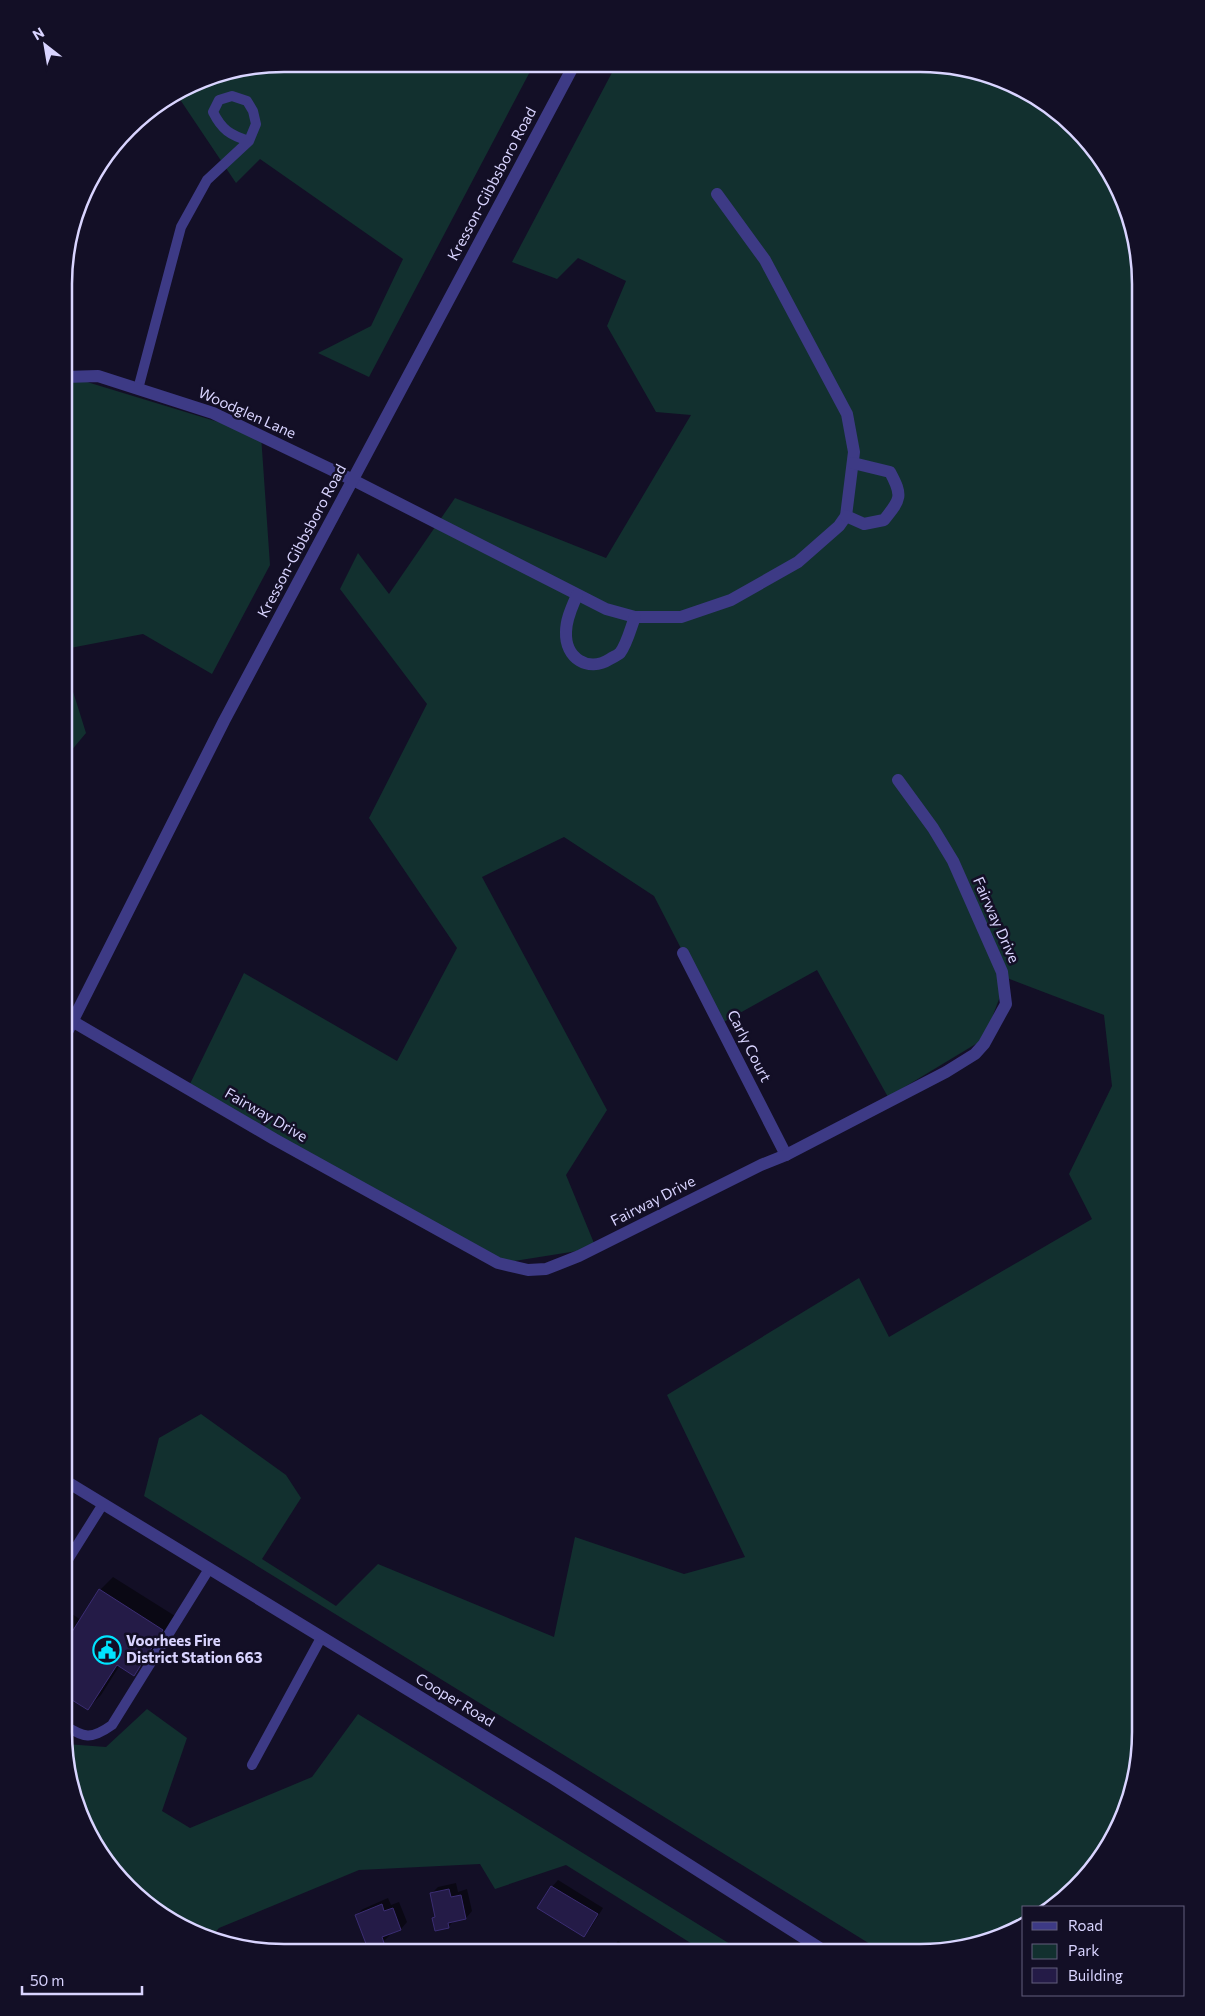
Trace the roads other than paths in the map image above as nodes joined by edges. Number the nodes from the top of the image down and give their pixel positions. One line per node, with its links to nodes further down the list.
1 (570, 72): 7 (street, Kresson-Gibbsboro Road)
2 (250, 141): 2 (lane); 5 (lane)
3 (717, 194): 6 (street)
4 (72, 377): 5 (street, Woodglen Lane)
5 (138, 389): 7 (street, Woodglen Lane)
6 (853, 463): 8 (street); 8 (street)
7 (353, 480): 9 (street, Woodglen Lane); 13 (street, Kresson-Gibbsboro Road)
8 (846, 516): 10 (street, Woodglen Lane)
9 (577, 595): 10 (street, Woodglen Lane); 10 (street)
10 (635, 617)
11 (898, 780): 14 (street, Fairway Drive)
12 (683, 953): 14 (street, Carly Court)
13 (72, 1021): 14 (street, Fairway Drive)
14 (786, 1155)
15 (72, 1485): 16 (street, Cooper Road)
16 (103, 1504): 17 (lane); 18 (street, Cooper Road)
17 (72, 1553)
18 (209, 1569): 19 (street, Cooper Road); 20 (lane)
19 (321, 1638): 21 (lane); 22 (street, Cooper Road)
20 (72, 1730)
21 (252, 1765)
22 (812, 1943)

